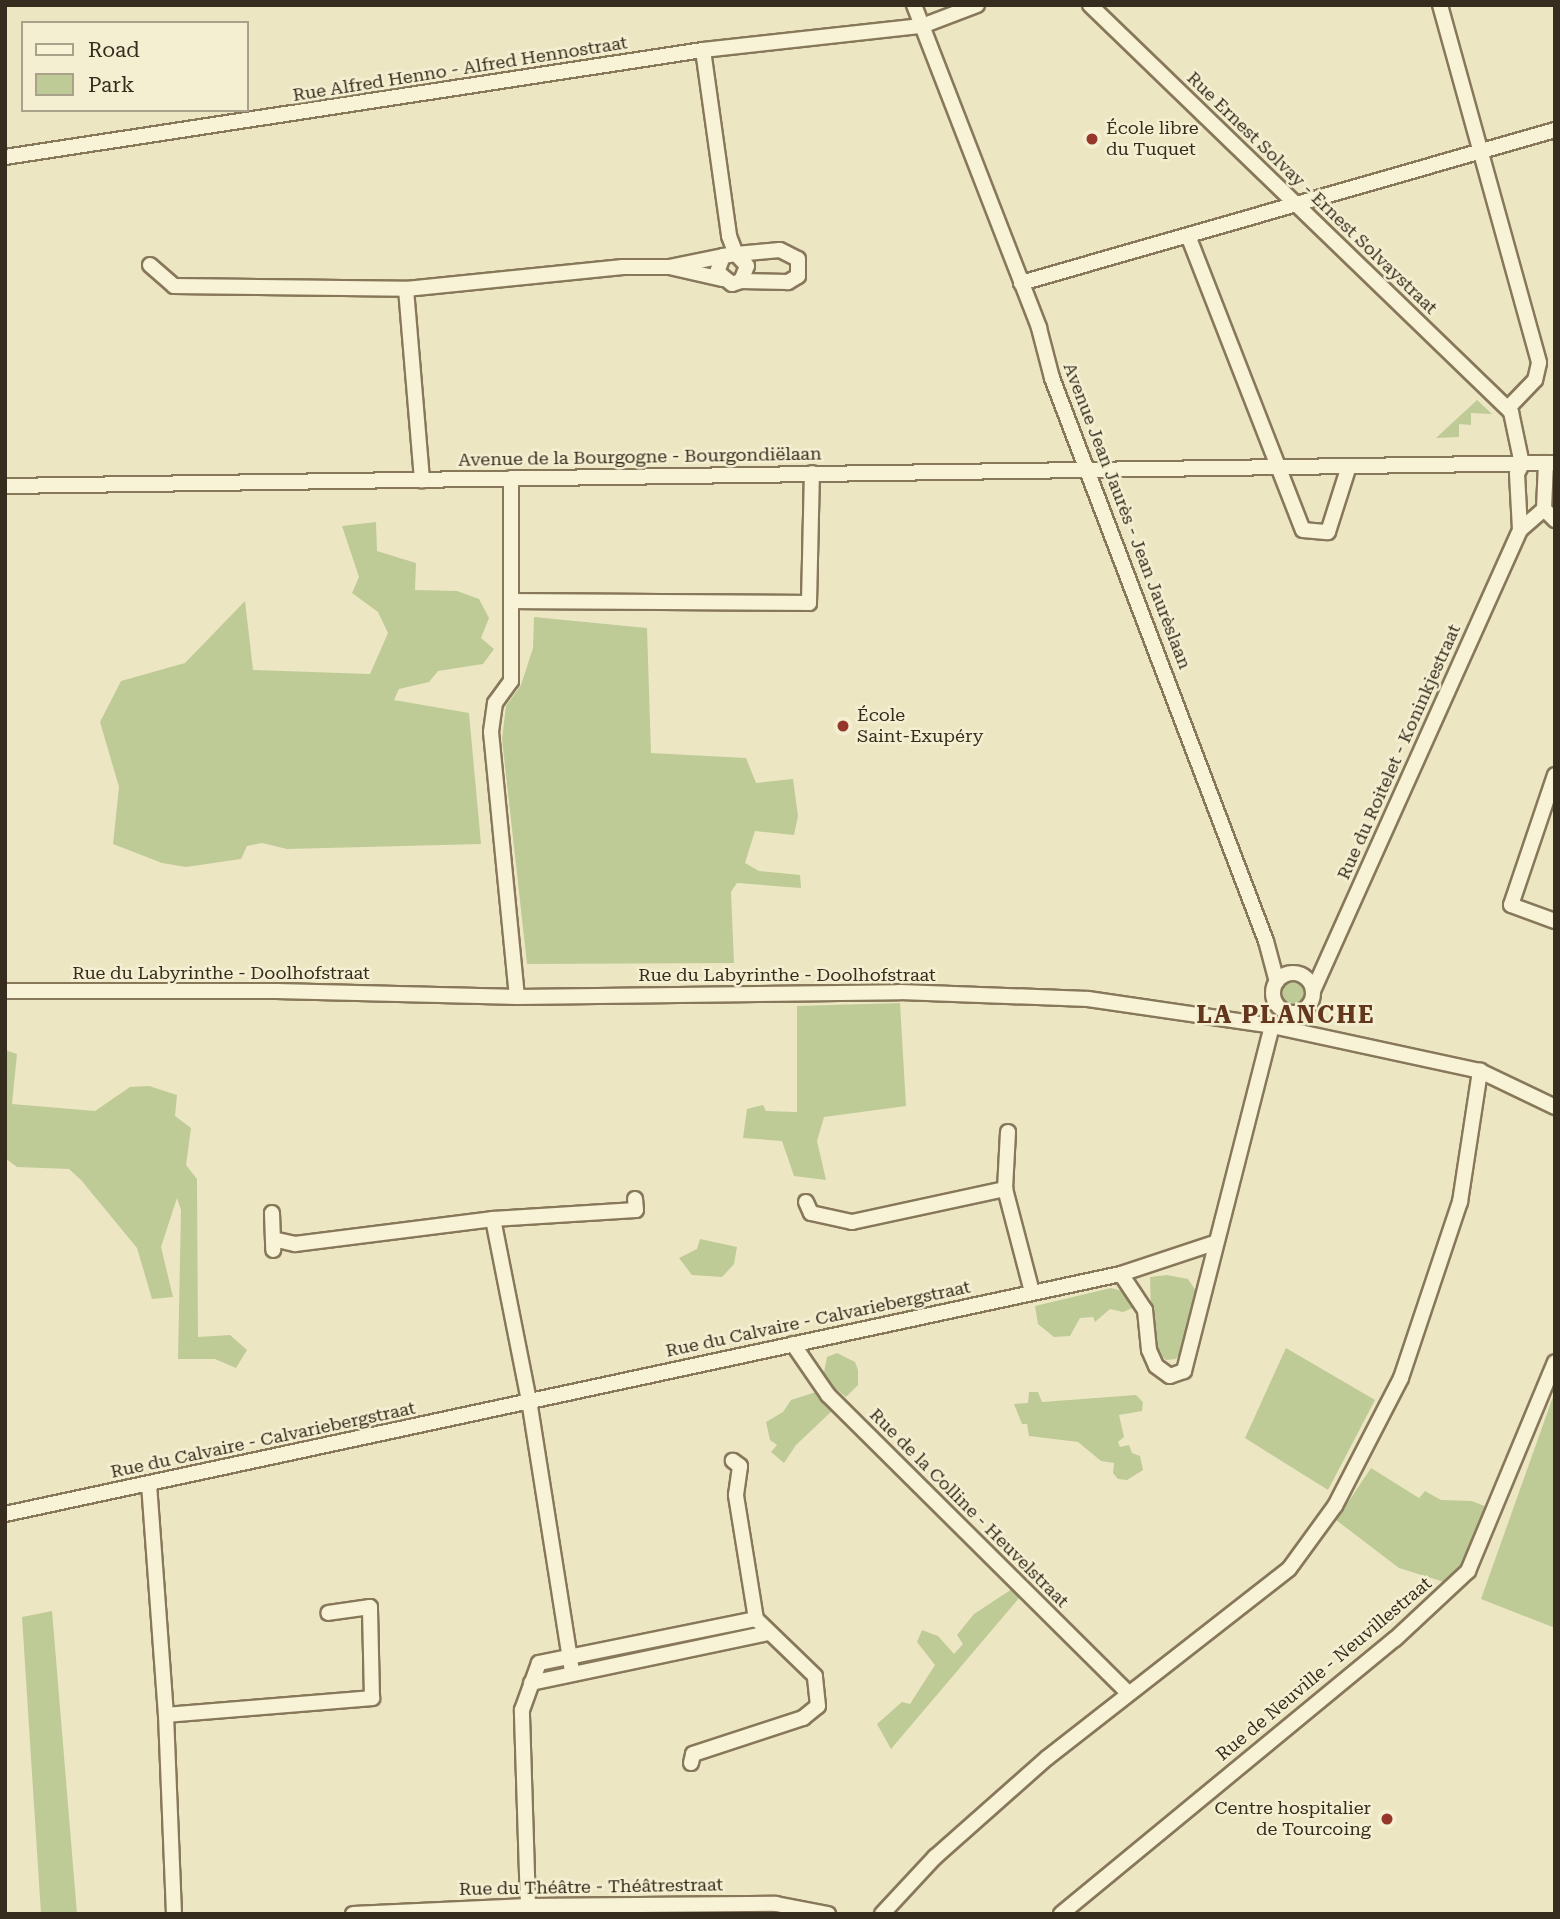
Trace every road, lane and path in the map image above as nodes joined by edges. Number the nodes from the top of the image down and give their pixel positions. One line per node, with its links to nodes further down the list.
1 (914, 5): 5 (street, Avenue Jean Jaurès - Jean Jaurèslaan)
2 (977, 5): 5 (street, Rue Alfred Henno - Alfred Hennostraat)
3 (1090, 5): 10 (street, Rue Ernest Solvay - Ernest Solvaystraat)
4 (1440, 5): 8 (street)
5 (922, 26): 6 (street, Rue Alfred Henno - Alfred Hennostraat); 17 (street, Avenue Jean Jaurès - Jean Jaurèslaan)
6 (703, 50): 9 (street, Rue Alfred Henno - Alfred Hennostraat); 12 (street)
7 (1555, 130): 8 (street)
8 (1479, 151): 10 (street); 19 (street)
9 (5, 157)
10 (1296, 205): 11 (street); 19 (street, Rue Ernest Solvay - Ernest Solvaystraat)
11 (1189, 238): 17 (street); 22 (street)
12 (729, 255): 14 (street); 15 (street); 16 (street); 16 (street)
13 (150, 265): 18 (street)
14 (669, 267): 15 (street); 18 (street)
15 (722, 279): 16 (street)
16 (741, 281)
17 (1021, 283): 24 (street, Avenue Jean Jaurès - Jean Jaurèslaan)
18 (406, 289): 27 (street)
19 (1508, 408): 21 (street, Rue du Roitelet - Koninkjestraat)
20 (1550, 463): 21 (street, Avenue de la Bourgogne - Bourgondiëlaan); 29 (street)
21 (1522, 464): 23 (street, Avenue de la Bourgogne - Bourgondiëlaan); 31 (street, Rue du Roitelet - Koninkjestraat)
22 (1276, 467): 23 (street, Avenue de la Bourgogne - Bourgondiëlaan); 23 (street); 24 (street, Avenue de la Bourgogne - Bourgondiëlaan)
23 (1348, 469)
24 (1090, 470): 25 (street, Avenue de la Bourgogne - Bourgondiëlaan); 35 (street, Avenue Jean Jaurès - Jean Jaurèslaan)
25 (812, 473): 26 (street, Avenue de la Bourgogne - Bourgondiëlaan); 32 (street)
26 (511, 478): 27 (street, Avenue de la Bourgogne - Bourgondiëlaan); 32 (street)
27 (422, 480): 28 (street, Avenue de la Bourgogne - Bourgondiëlaan)
28 (5, 486)
29 (1544, 509): 30 (street); 31 (street, Rue du Roitelet - Koninkjestraat)
30 (1555, 520)
31 (1520, 530): 37 (street, Rue du Roitelet - Koninkjestraat)
32 (512, 601): 38 (street)
33 (1555, 775): 34 (street)
34 (1555, 921)
35 (1277, 982): 37 (street); 39 (street)
36 (5, 991): 38 (street, Rue du Labyrinthe - Doolhofstraat)
37 (1313, 991): 40 (street)
38 (517, 997): 41 (street, Rue du Labyrinthe - Doolhofstraat)
39 (1275, 1002): 40 (street); 41 (street)
40 (1292, 1013): 41 (street)
41 (1273, 1027): 42 (street, Rue du Labyrinthe - Doolhofstraat); 50 (street)
42 (1480, 1071): 43 (street, Rue du Labyrinthe - Doolhofstraat); 65 (street)
43 (1555, 1107)
44 (1008, 1132): 45 (street)
45 (1005, 1189): 47 (street); 52 (street)
46 (635, 1199): 49 (street)
47 (806, 1202)
48 (272, 1213): 49 (street)
49 (493, 1219): 55 (street)
50 (1213, 1243): 51 (street, Rue du Calvaire - Calvariebergstraat); 51 (street)
51 (1121, 1274): 52 (street, Rue du Calvaire - Calvariebergstraat)
52 (1032, 1292): 53 (street, Rue du Calvaire - Calvariebergstraat)
53 (793, 1344): 55 (street, Rue du Calvaire - Calvariebergstraat); 65 (street, Rue de la Colline - Heuvelstraat)
54 (1555, 1362): 73 (street, Rue de Neuville - Neuvillestraat)
55 (529, 1400): 57 (street, Rue du Calvaire - Calvariebergstraat); 62 (street)
56 (733, 1461): 60 (street)
57 (149, 1484): 58 (street, Rue du Calvaire - Calvariebergstraat); 66 (street)
58 (5, 1514)
59 (328, 1614): 66 (street)
60 (756, 1619): 61 (street); 62 (street)
61 (768, 1633): 63 (street); 67 (street)
62 (572, 1654): 63 (street); 64 (street)
63 (572, 1671): 64 (street)
64 (531, 1683): 68 (street)
65 (1127, 1692): 72 (street)
66 (166, 1715): 69 (street)
67 (691, 1763)
68 (528, 1906): 70 (street, Rue du Théâtre - Théâtrestraat); 71 (street, Rue du Théâtre - Théâtrestraat)
69 (174, 1914)
70 (353, 1914)
71 (828, 1914)
72 (882, 1914)
73 (1061, 1914)

